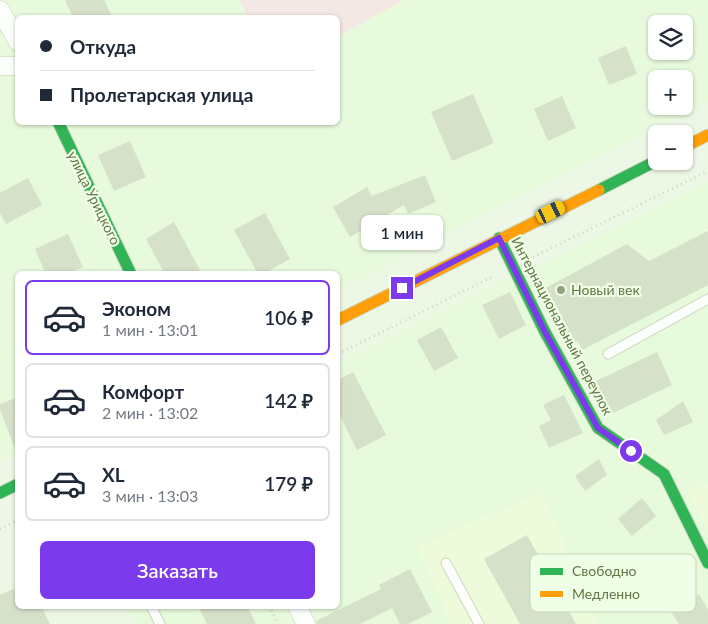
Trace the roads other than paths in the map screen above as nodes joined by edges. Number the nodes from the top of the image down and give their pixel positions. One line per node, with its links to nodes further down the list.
1 (0, 10): 2 (street)
2 (15, 37)
3 (0, 66): 4 (street)
4 (15, 66)
5 (59, 125): 10 (street, улица Урицкого)
6 (708, 135): 7 (street)
7 (693, 142)
8 (648, 165): 9 (street)
9 (499, 238): 12 (street); 17 (street, Интернациональный переулок)
10 (130, 271)
11 (708, 298): 13 (lane)
12 (340, 319)
13 (608, 354)
14 (15, 486): 15 (street)
15 (0, 493)
16 (446, 562): 22 (lane)
17 (708, 563)
18 (152, 609): 20 (lane)
19 (298, 609): 21 (street)
20 (160, 624)
21 (306, 624)
22 (478, 624)

